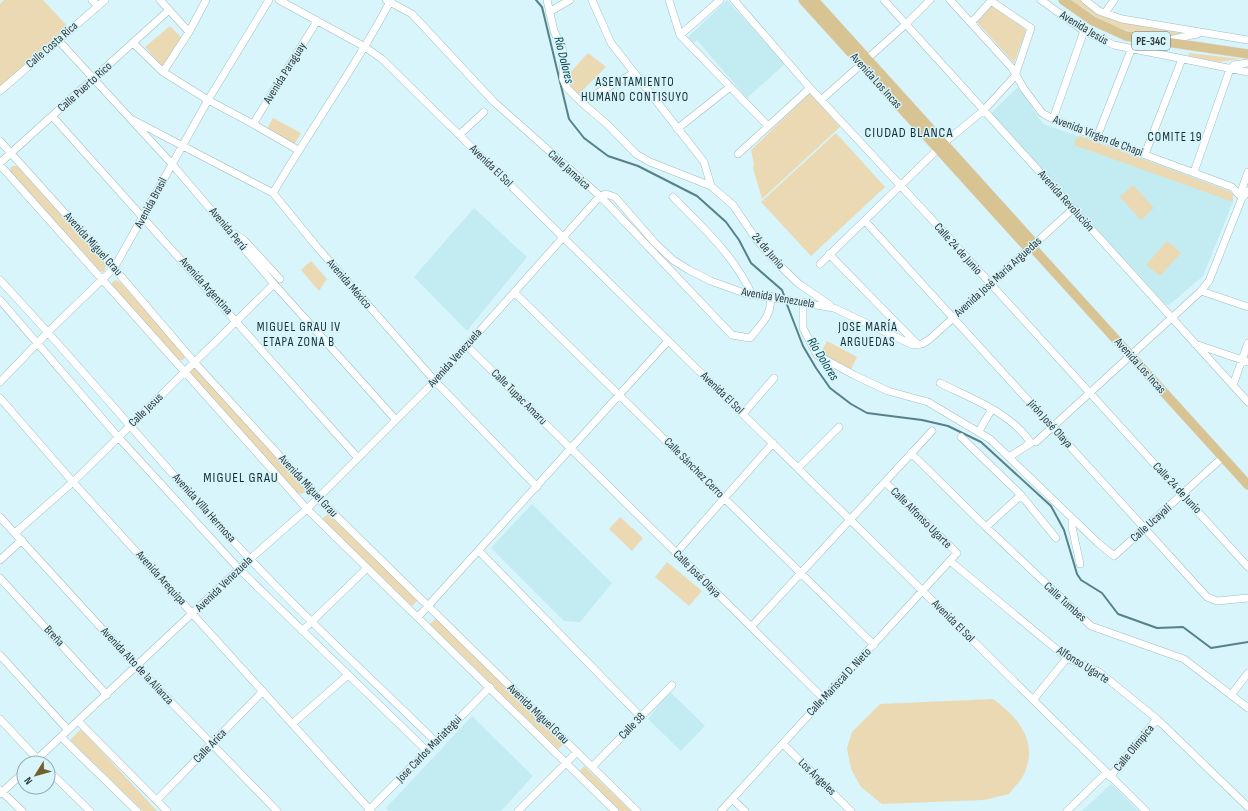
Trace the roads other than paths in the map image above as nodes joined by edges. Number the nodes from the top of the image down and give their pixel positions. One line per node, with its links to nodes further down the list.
1 (92, 0): 23 (street)
2 (105, 0): 23 (street, Calle Costa Rica)
3 (160, 0): 24 (street)
4 (206, 0): 31 (street)
5 (269, 0): 54 (street, Avenida Brasil)
6 (279, 0): 27 (street, Avenida El Sol)
7 (547, 0): 25 (street)
8 (570, 0): 25 (street)
9 (592, 0): 47 (street)
10 (669, 0): 33 (street)
11 (720, 0): 33 (street)
12 (734, 0): 52 (street, Calle 24 de Junio)
13 (803, 0): 69 (main road, Avenida Los Incas)
14 (814, 0): 41 (main road, Avenida Los Incas)
15 (884, 0): 29 (street, Avenida Revolución)
16 (930, 0): 29 (street)
17 (950, 0): 28 (street, Avenida Virgen de Chapi)
18 (1041, 0): 30 (street, Avenida Jesús)
19 (1063, 0): 36 (main road, PE-34C)
20 (1085, 0): 26 (street)
21 (1114, 0): 26 (street)
22 (389, 1): 38 (street); 82 (street, Calle Jamaica)
23 (98, 6): 34 (street, Calle Costa Rica)
24 (169, 10): 31 (street); 37 (street, Calle Puerto Rico)
25 (549, 12): 56 (street)
26 (1105, 13): 32 (street)
27 (317, 21): 38 (street, Avenida El Sol); 62 (street, Avenida Paraguay)
28 (971, 23): 49 (street, Avenida Virgen de Chapi); 49 (street)
29 (906, 24): 41 (street); 57 (street, Avenida Revolución)
30 (1084, 31): 39 (street, Avenida Jesús); 60 (street)
31 (189, 32): 46 (street)
32 (1202, 34): 35 (street); 36 (street)
33 (680, 35): 51 (street)
34 (58, 40): 50 (street, Avenida Perú); 53 (street, Calle Costa Rica)
35 (1248, 40)
36 (1160, 42): 40 (main road, PE-34C)
37 (133, 43): 46 (street); 50 (street, Calle Puerto Rico)
38 (365, 47): 65 (street, Avenida El Sol); 70 (street)
39 (1131, 50): 42 (street, Avenida Jesús); 66 (street)
40 (1248, 54)
41 (867, 58): 69 (main road, Avenida Los Incas)
42 (1182, 59): 45 (street, Avenida Jesús); 73 (street)
43 (1248, 63): 45 (street)
44 (856, 69): 55 (street)
45 (1230, 69): 48 (street, Avenida Jesús); 76 (street)
46 (162, 72): 54 (street)
47 (634, 72): 56 (street); 64 (street)
48 (1248, 72)
49 (1015, 76): 57 (street); 60 (street, Avenida Virgen de Chapi)
50 (94, 79): 59 (street, Calle Puerto Rico); 61 (street, Avenida Perú)
51 (730, 87): 63 (street); 64 (street)
52 (810, 88): 55 (street, Calle 24 de Junio); 63 (street)
53 (0, 91)
54 (208, 100): 62 (street); 68 (street, Avenida Brasil)
55 (821, 100): 78 (street, Calle 24 de Junio)
56 (580, 102): 79 (street)
57 (984, 110): 69 (street); 85 (street, Avenida Revolución)
58 (484, 112): 65 (street)
59 (52, 116): 71 (street, Calle Puerto Rico); 86 (street, Avenida Argentina)
60 (1053, 119): 66 (street, Avenida Virgen de Chapi)
61 (133, 120): 68 (street, Avenida México); 75 (street, Avenida Perú)
62 (253, 124): 70 (street)
63 (768, 126): 72 (street)
64 (677, 128): 79 (street)
65 (459, 135): 88 (street, Avenida El Sol)
66 (1097, 137): 73 (street, Avenida Virgen de Chapi)
67 (0, 141): 71 (street, Avenida Miguel Grau)
68 (183, 145): 75 (street, Avenida Brasil); 81 (street, Avenida México)
69 (941, 146): 78 (street); 89 (main road, Avenida Los Incas)
70 (298, 150): 81 (street)
71 (11, 153): 74 (street, Calle Puerto Rico); 92 (street, Avenida Miguel Grau)
72 (738, 154)
73 (1145, 154): 76 (street, Avenida Virgen de Chapi)
74 (0, 164): 93 (street, Avenida Miguel Grau)
75 (172, 164): 86 (street, Avenida Brasil); 95 (street, Avenida Perú)
76 (1194, 172): 84 (street, Avenida Virgen de Chapi)
77 (1248, 172): 84 (street)
78 (900, 185): 87 (street); 96 (street, Calle 24 de Junio)
79 (711, 186): 103 (street, 24 de Junio)
80 (1248, 191): 84 (street)
81 (273, 193): 120 (street, Avenida México)
82 (600, 196): 88 (street, Avenida Venezuela); 99 (street, Avenida Venezuela); 100 (street, Calle Jamaica)
83 (673, 197): 99 (street)
84 (1245, 199): 97 (street)
85 (1073, 209): 89 (street, Avenida José María Arguedas); 106 (street, Avenida Revolución)
86 (144, 217): 92 (street, Avenida Brasil); 107 (street, Avenida Argentina)
87 (864, 221): 90 (street); 105 (street, Jirón José Olaya)
88 (563, 237): 98 (street, Avenida Venezuela); 109 (street, Avenida El Sol)
89 (1032, 247): 96 (street, Avenida José María Arguedas); 115 (main road, Avenida Los Incas)
90 (829, 254): 91 (street); 113 (street)
91 (820, 264)
92 (114, 268): 93 (street, Avenida Brasil); 117 (street, Avenida Miguel Grau)
93 (104, 279): 108 (street, Avenida Brasil); 118 (street, Avenida Miguel Grau)
94 (0, 280): 108 (street, Avenida Villa Hermosa)
95 (277, 281): 107 (street, Calle Jesus); 130 (street)
96 (991, 285): 105 (street, Avenida José María Arguedas); 124 (street, Calle 24 de Junio)
97 (1201, 291): 104 (street); 106 (street)
98 (514, 292): 114 (street, Avenida Venezuela); 125 (street, Calle Sánchez Cerro)
99 (752, 294): 100 (street, Avenida Venezuela)
100 (772, 297): 102 (street, Avenida Venezuela)
101 (0, 300): 110 (street, Avenida Villa Hermosa)
102 (800, 301): 103 (street, Avenida Venezuela); 135 (street)
103 (834, 308): 113 (street, Avenida Venezuela)
104 (1248, 308)
105 (954, 318): 113 (street, Avenida José María Arguedas); 133 (street, Jirón José Olaya)
106 (1171, 318): 112 (street, Avenida Revolución); 115 (street)
107 (237, 320): 117 (street, Calle Jesus); 144 (street, Avenida Argentina)
108 (48, 332): 110 (street, Avenida Brasil); 131 (street, Avenida Villa Hermosa)
109 (668, 341): 125 (street); 129 (street, Avenida El Sol)
110 (38, 342): 121 (street, Avenida Brasil); 137 (street, Avenida Villa Hermosa)
111 (1248, 343): 116 (street)
112 (1194, 344): 116 (street); 123 (street, Avenida Revolución)
113 (920, 345)
114 (467, 346): 120 (street, Avenida Venezuela); 140 (street, Calle Tupac Amaru)
115 (1131, 355): 124 (street); 143 (main road, Avenida Los Incas)
116 (1245, 361): 123 (street)
117 (195, 363): 118 (street, Calle Jesus); 152 (street, Avenida Miguel Grau)
118 (184, 373): 131 (street, Calle Jesus); 154 (street, Avenida Miguel Grau)
119 (774, 378): 129 (street)
120 (435, 381): 130 (street, Avenida Venezuela); 149 (street, Avenida México)
121 (0, 382)
122 (940, 383): 128 (street)
123 (1233, 385): 127 (street, Avenida Revolución)
124 (1089, 393): 133 (street); 150 (street, Calle 24 de Junio)
125 (619, 395): 140 (street); 153 (street, Calle Sánchez Cerro)
126 (0, 398): 146 (street, Avenida Arequipa)
127 (1248, 402)
128 (992, 409): 135 (street); 142 (street)
129 (743, 414): 139 (street, Avenida El Sol)
130 (396, 420): 144 (street, Avenida Venezuela)
131 (130, 426): 137 (street, Calle Jesus); 166 (street, Avenida Villa Hermosa)
132 (839, 427): 145 (street)
133 (1052, 427): 138 (street); 159 (street, Jirón José Olaya)
134 (932, 431): 141 (street)
135 (979, 431): 142 (street)
136 (961, 437): 151 (street)
137 (119, 438): 146 (street, Calle Jesus); 172 (street, Avenida Villa Hermosa)
138 (1036, 442)
139 (773, 443): 145 (street, Avenida El Sol); 153 (street)
140 (571, 449): 149 (street); 164 (street, Calle José Olaya)
141 (911, 453): 147 (street); 158 (street, Calle Tumbes)
142 (1009, 457): 156 (street)
143 (1223, 457): 148 (main road, Avenida Los Incas); 150 (street, Calle Ucayali)
144 (358, 458): 152 (street, Avenida Venezuela)
145 (798, 468): 157 (street, Avenida El Sol)
146 (73, 482): 160 (street, Calle Jesus); 178 (street, Avenida Arequipa)
147 (885, 482): 157 (street); 165 (street, Calle Alfonso Ugarte)
148 (1248, 485)
149 (537, 487): 163 (street)
150 (1183, 494): 159 (street, Calle Ucayali); 170 (street, Calle 24 de Junio)
151 (1021, 495): 158 (street); 161 (street)
152 (318, 498): 154 (street, Avenida Venezuela); 177 (street, Avenida Miguel Grau)
153 (724, 498): 164 (street); 173 (street, Calle Sánchez Cerro)
154 (307, 509): 166 (street, Avenida Venezuela); 171 (street, Avenida Miguel Grau)
155 (0, 517): 160 (street, Avenida Alto de la Alianza)
156 (1072, 518): 159 (street, Calle Ucayali); 169 (street)
157 (850, 520): 173 (street); 175 (street, Avenida El Sol)
158 (986, 527): 193 (street, Calle Tumbes)
159 (1145, 529): 176 (street, Jirón José Olaya)
160 (15, 533): 162 (street, Avenida Alto de la Alianza)
161 (1056, 538)
162 (22, 540): 167 (street); 186 (street, Avenida Alto de la Alianza)
163 (479, 551): 177 (street); 197 (street)
164 (676, 553): 181 (street, Calle José Olaya)
165 (957, 553): 168 (street, Calle Mariscal D. Nieto)
166 (250, 559): 172 (street, Avenida Venezuela); 180 (street, Avenida Villa Hermosa)
167 (0, 560)
168 (950, 562): 175 (street, Calle Mariscal D. Nieto); 185 (street, Alfonso Ugarte)
169 (1080, 564)
170 (1248, 567)
171 (368, 568): 179 (street, Avenida Miguel Grau); 180 (street)
172 (239, 569): 178 (street, Avenida Venezuela); 182 (street, Avenida Villa Hermosa)
173 (801, 573): 181 (street); 183 (street, Calle Sánchez Cerro)
174 (0, 578): 192 (street, Breña)
175 (923, 591): 183 (street, Calle Mariscal D. Nieto); 195 (street, Avenida El Sol)
176 (1248, 598)
177 (428, 606): 179 (street); 208 (street, Avenida Miguel Grau)
178 (193, 614): 186 (street, Avenida Venezuela); 191 (street, Avenida Arequipa)
179 (418, 617): 190 (street, Avenida Miguel Grau)
180 (312, 620): 182 (street); 204 (street, Avenida Villa Hermosa)
181 (751, 627): 194 (street, Calle José Olaya)
182 (302, 631): 188 (street, Avenida Villa Hermosa)
183 (874, 645): 194 (street, Calle Mariscal D. Nieto)
184 (0, 655): 202 (street)
185 (1067, 658): 195 (street); 199 (street, Alfonso Ugarte)
186 (137, 667): 192 (street, Avenida Venezuela); 205 (street, Avenida Alto de la Alianza)
187 (1248, 673): 193 (street)
188 (348, 676): 201 (street); 207 (street, Avenida Villa Hermosa)
189 (672, 685): 197 (street, Calle 38)
190 (490, 687): 204 (street, Jose Carlos Mariategui); 211 (street, Avenida Miguel Grau)
191 (263, 691): 201 (street, Avenida Arequipa); 205 (street, Calle Arica)
192 (107, 695): 200 (street, Avenida Venezuela)
193 (1231, 695): 196 (street, Calle Tumbes)
194 (824, 699): 206 (street, Calle Mariscal D. Nieto)
195 (1033, 700): 213 (street, Avenida El Sol)
196 (1248, 708)
197 (641, 717): 212 (street, Calle 38)
198 (0, 719): 209 (street)
199 (1157, 719): 213 (street, Calle Olímpica); 219 (street, Alfonso Ugarte)
200 (78, 721): 202 (street, Avenida Venezuela); 218 (street)
201 (292, 724): 225 (street, Avenida Arequipa)
202 (68, 730): 203 (street, Avenida Venezuela)
203 (62, 737): 210 (street, Avenida Venezuela); 220 (street)
204 (436, 742): 207 (street, Jose Carlos Mariategui)
205 (212, 744): 218 (street, Calle Arica); 224 (street, Avenida Alto de la Alianza)
206 (782, 744): 217 (street, Calle Mariscal D. Nieto); 231 (street, Los Ángeles)
207 (427, 751): 225 (street, Jose Carlos Mariategui)
208 (576, 752): 211 (street); 212 (street, Avenida Miguel Grau)
209 (31, 755)
210 (44, 755)
211 (565, 762): 226 (street); 227 (street, Avenida Miguel Grau)
212 (592, 767): 228 (street, Avenida Miguel Grau)
213 (1108, 775): 232 (street, Calle Olímpica); 233 (street, Avenida El Sol)
214 (56, 778): 222 (street)
215 (16, 779): 216 (street)
216 (1, 792): 221 (street)
217 (732, 799): 229 (street, Calle Mariscal D. Nieto); 230 (street)
218 (157, 800): 223 (street)
219 (1248, 806)
220 (135, 810)
221 (22, 811)
222 (90, 811)
223 (167, 811)
224 (277, 811)
225 (369, 811)
226 (518, 811)
227 (615, 811)
228 (637, 811)
229 (722, 811)
230 (745, 811)
231 (851, 811)
232 (1067, 811)
233 (1146, 811)

